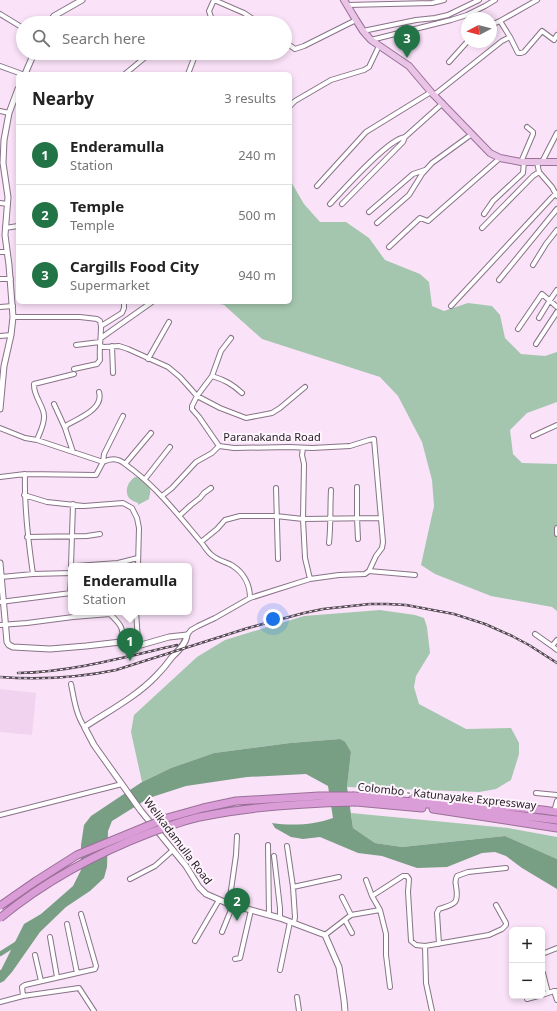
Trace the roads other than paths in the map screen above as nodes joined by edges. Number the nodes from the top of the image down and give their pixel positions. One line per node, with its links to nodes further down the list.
1 (82, 0): 9 (street)
2 (214, 0): 10 (street); 11 (street)
3 (444, 0): 7 (street)
4 (479, 0): 16 (street)
5 (495, 0): 19 (street)
6 (537, 0): 13 (street)
7 (346, 2): 12 (main road)
8 (0, 14): 15 (street)
9 (54, 16)
10 (211, 16)
11 (248, 16)
12 (356, 20): 16 (main road); 21 (street)
13 (500, 21): 14 (street); 18 (street)
14 (497, 22)
15 (16, 24)
16 (363, 31): 19 (main road)
17 (557, 35): 18 (street)
18 (510, 37): 32 (street)
19 (371, 40): 20 (main road)
20 (379, 46): 32 (main road); 34 (street)
21 (292, 47)
22 (462, 48): 26 (street)
23 (30, 60): 29 (street)
24 (142, 60): 30 (street)
25 (193, 60): 31 (street)
26 (449, 62)
27 (0, 66): 28 (street)
28 (17, 72)
29 (24, 72)
30 (127, 72)
31 (189, 72)
32 (433, 93): 35 (main road); 49 (street)
33 (16, 94): 37 (street)
34 (292, 104)
35 (443, 104): 40 (main road); 41 (street)
36 (0, 111): 37 (street)
37 (9, 113): 42 (street)
38 (527, 127): 44 (street)
39 (557, 133): 45 (street)
40 (472, 134): 43 (main road); 47 (street)
41 (405, 137): 53 (street); 54 (street)
42 (2, 141): 52 (street)
43 (500, 158): 44 (main road); 63 (street)
44 (523, 162): 45 (main road); 57 (street)
45 (539, 162): 46 (main road); 48 (street)
46 (557, 162)
47 (426, 169): 56 (street); 58 (street)
48 (539, 172): 50 (street); 61 (street)
49 (317, 186)
50 (556, 195): 76 (street)
51 (0, 203): 52 (street)
52 (8, 204): 60 (street)
53 (330, 204)
54 (342, 204)
55 (557, 210): 69 (street)
56 (369, 212)
57 (484, 214)
58 (377, 223)
59 (16, 226): 60 (street)
60 (5, 228): 65 (street)
61 (482, 228)
62 (557, 230): 66 (street)
63 (389, 247)
64 (0, 252): 65 (street)
65 (7, 252): 68 (street)
66 (533, 265)
67 (0, 279): 68 (street)
68 (10, 279): 71 (street)
69 (499, 280)
70 (557, 290): 72 (street)
71 (15, 299): 75 (street)
72 (550, 300): 78 (street); 81 (street); 84 (street)
73 (124, 304): 83 (street)
74 (149, 304): 88 (street)
75 (13, 306): 77 (street); 80 (street)
76 (451, 306)
77 (0, 307)
78 (557, 307)
79 (557, 312): 89 (street)
80 (13, 317): 83 (street); 85 (street)
81 (539, 318)
82 (169, 322): 92 (street)
83 (101, 326): 88 (street)
84 (518, 329)
85 (11, 335): 86 (street); 93 (street)
86 (0, 336)
87 (231, 338): 97 (street)
88 (100, 342): 90 (street); 91 (street); 94 (street)
89 (536, 344)
90 (76, 345)
91 (112, 346): 92 (street); 95 (street)
92 (148, 359): 102 (street)
93 (2, 366): 99 (street)
94 (74, 368)
95 (113, 373)
96 (74, 374): 111 (street)
97 (212, 376): 101 (street); 102 (street)
98 (305, 387): 102 (street)
99 (1, 391): 104 (street)
100 (99, 392): 108 (street)
101 (242, 393)
102 (197, 396): 112 (street, Paranakanda Road)
103 (54, 404): 108 (street)
104 (0, 409)
105 (123, 416): 116 (street)
106 (557, 425): 110 (street)
107 (0, 428): 111 (street)
108 (65, 428): 115 (street)
109 (151, 433): 117 (street)
110 (533, 436)
111 (37, 440): 115 (street)
112 (219, 446): 114 (street, Paranakanda Road); 126 (street)
113 (170, 447): 120 (street)
114 (303, 448): 132 (street, Paranakanda Road); 133 (street)
115 (73, 452): 116 (street)
116 (102, 462): 117 (street); 118 (street)
117 (124, 464): 120 (street)
118 (25, 474): 119 (street); 125 (street)
119 (0, 477)
120 (145, 479): 126 (street)
121 (357, 487): 131 (street)
122 (211, 488): 128 (street)
123 (276, 488): 129 (street)
124 (331, 490): 130 (street)
125 (24, 495): 127 (street); 138 (street)
126 (162, 496): 128 (street)
127 (73, 504): 137 (street); 142 (street)
128 (179, 516): 140 (street)
129 (276, 516): 133 (street); 140 (street); 143 (street)
130 (330, 518): 131 (street); 133 (street); 141 (street)
131 (357, 518): 132 (street); 139 (street)
132 (381, 518): 148 (street)
133 (303, 519): 153 (street)
134 (557, 528): 136 (street)
135 (100, 534): 137 (street)
136 (557, 534)
137 (72, 536): 138 (street); 145 (street)
138 (28, 537): 150 (street)
139 (358, 539)
140 (201, 542): 155 (street)
141 (329, 543)
142 (138, 558): 146 (street); 147 (street)
143 (278, 559)
144 (0, 563): 152 (street)
145 (71, 563)
146 (118, 563)
147 (138, 563)
148 (369, 571): 151 (street); 153 (street)
149 (68, 573): 150 (street)
150 (33, 574): 152 (street)
151 (414, 575)
152 (1, 577): 156 (street)
153 (310, 579): 155 (street)
154 (68, 593): 156 (street)
155 (250, 598): 162 (street)
156 (2, 602): 160 (street)
157 (98, 615): 160 (street)
158 (111, 615): 165 (street)
159 (136, 615): 163 (street)
160 (3, 624): 165 (street)
161 (535, 634): 166 (street)
162 (187, 635): 163 (street); 169 (street)
163 (138, 640): 165 (street)
164 (557, 640): 166 (street)
165 (123, 641)
166 (552, 646): 167 (street)
167 (557, 650)
168 (71, 684): 169 (street, Welikadamulla Road)
169 (85, 728): 170 (street, Welikadamulla Road)
170 (122, 784): 177 (street); 183 (street, Welikadamulla Road)
171 (536, 793): 172 (street)
172 (557, 795)
173 (371, 797): 174 (highway); 175 (highway, Colombo - Katunayake Expressway); 178 (highway, Colombo - Katunayake Expressway)
174 (390, 798): 176 (highway); 176 (highway)
175 (355, 799): 179 (highway, Colombo - Katunayake Expressway); 195 (highway, Colombo - Katunayake Expressway, bridge); 201 (highway, Colombo - Katunayake Expressway, bridge)
176 (557, 809)
177 (0, 815)
178 (557, 820)
179 (557, 828)
180 (237, 836): 193 (street)
181 (268, 845): 199 (street)
182 (287, 846): 189 (street)
183 (173, 850): 187 (street); 192 (street, Welikadamulla Road)
184 (274, 856): 202 (street)
185 (506, 868): 211 (street)
186 (339, 877): 189 (street)
187 (130, 879)
188 (366, 880): 190 (street)
189 (293, 887): 204 (street)
190 (372, 896): 197 (street); 212 (street)
191 (342, 897): 200 (street)
192 (219, 900): 193 (street, Welikadamulla Road); 210 (street)
193 (231, 905): 196 (street, Welikadamulla Road); 206 (street)
194 (496, 905): 211 (street)
195 (0, 906)
196 (251, 910): 199 (street, Welikadamulla Road); 216 (street)
197 (380, 910): 200 (street); 222 (street)
198 (82, 914): 218 (street)
199 (269, 915): 202 (street, Welikadamulla Road)
200 (351, 915): 203 (street)
201 (0, 918)
202 (280, 918): 204 (street, Welikadamulla Road)
203 (345, 920): 207 (street); 208 (street)
204 (292, 922): 208 (street, Welikadamulla Road); 217 (street)
205 (67, 924): 218 (street)
206 (222, 932)
207 (352, 933)
208 (325, 935): 232 (street)
209 (50, 937): 219 (street)
210 (195, 941)
211 (439, 944): 212 (street)
212 (426, 946): 233 (street)
213 (557, 948): 214 (street)
214 (545, 953)
215 (35, 954): 221 (street)
216 (235, 959)
217 (280, 970)
218 (77, 973): 219 (street)
219 (57, 977): 221 (street)
220 (545, 980): 224 (street)
221 (41, 981): 226 (street)
222 (390, 987)
223 (556, 991): 224 (street); 228 (street)
224 (548, 993): 225 (street)
225 (545, 994)
226 (23, 996): 229 (street); 230 (street)
227 (297, 997): 231 (street)
228 (557, 1000)
229 (0, 1002)
230 (94, 1011)
231 (299, 1011)
232 (345, 1011)
233 (432, 1011)

